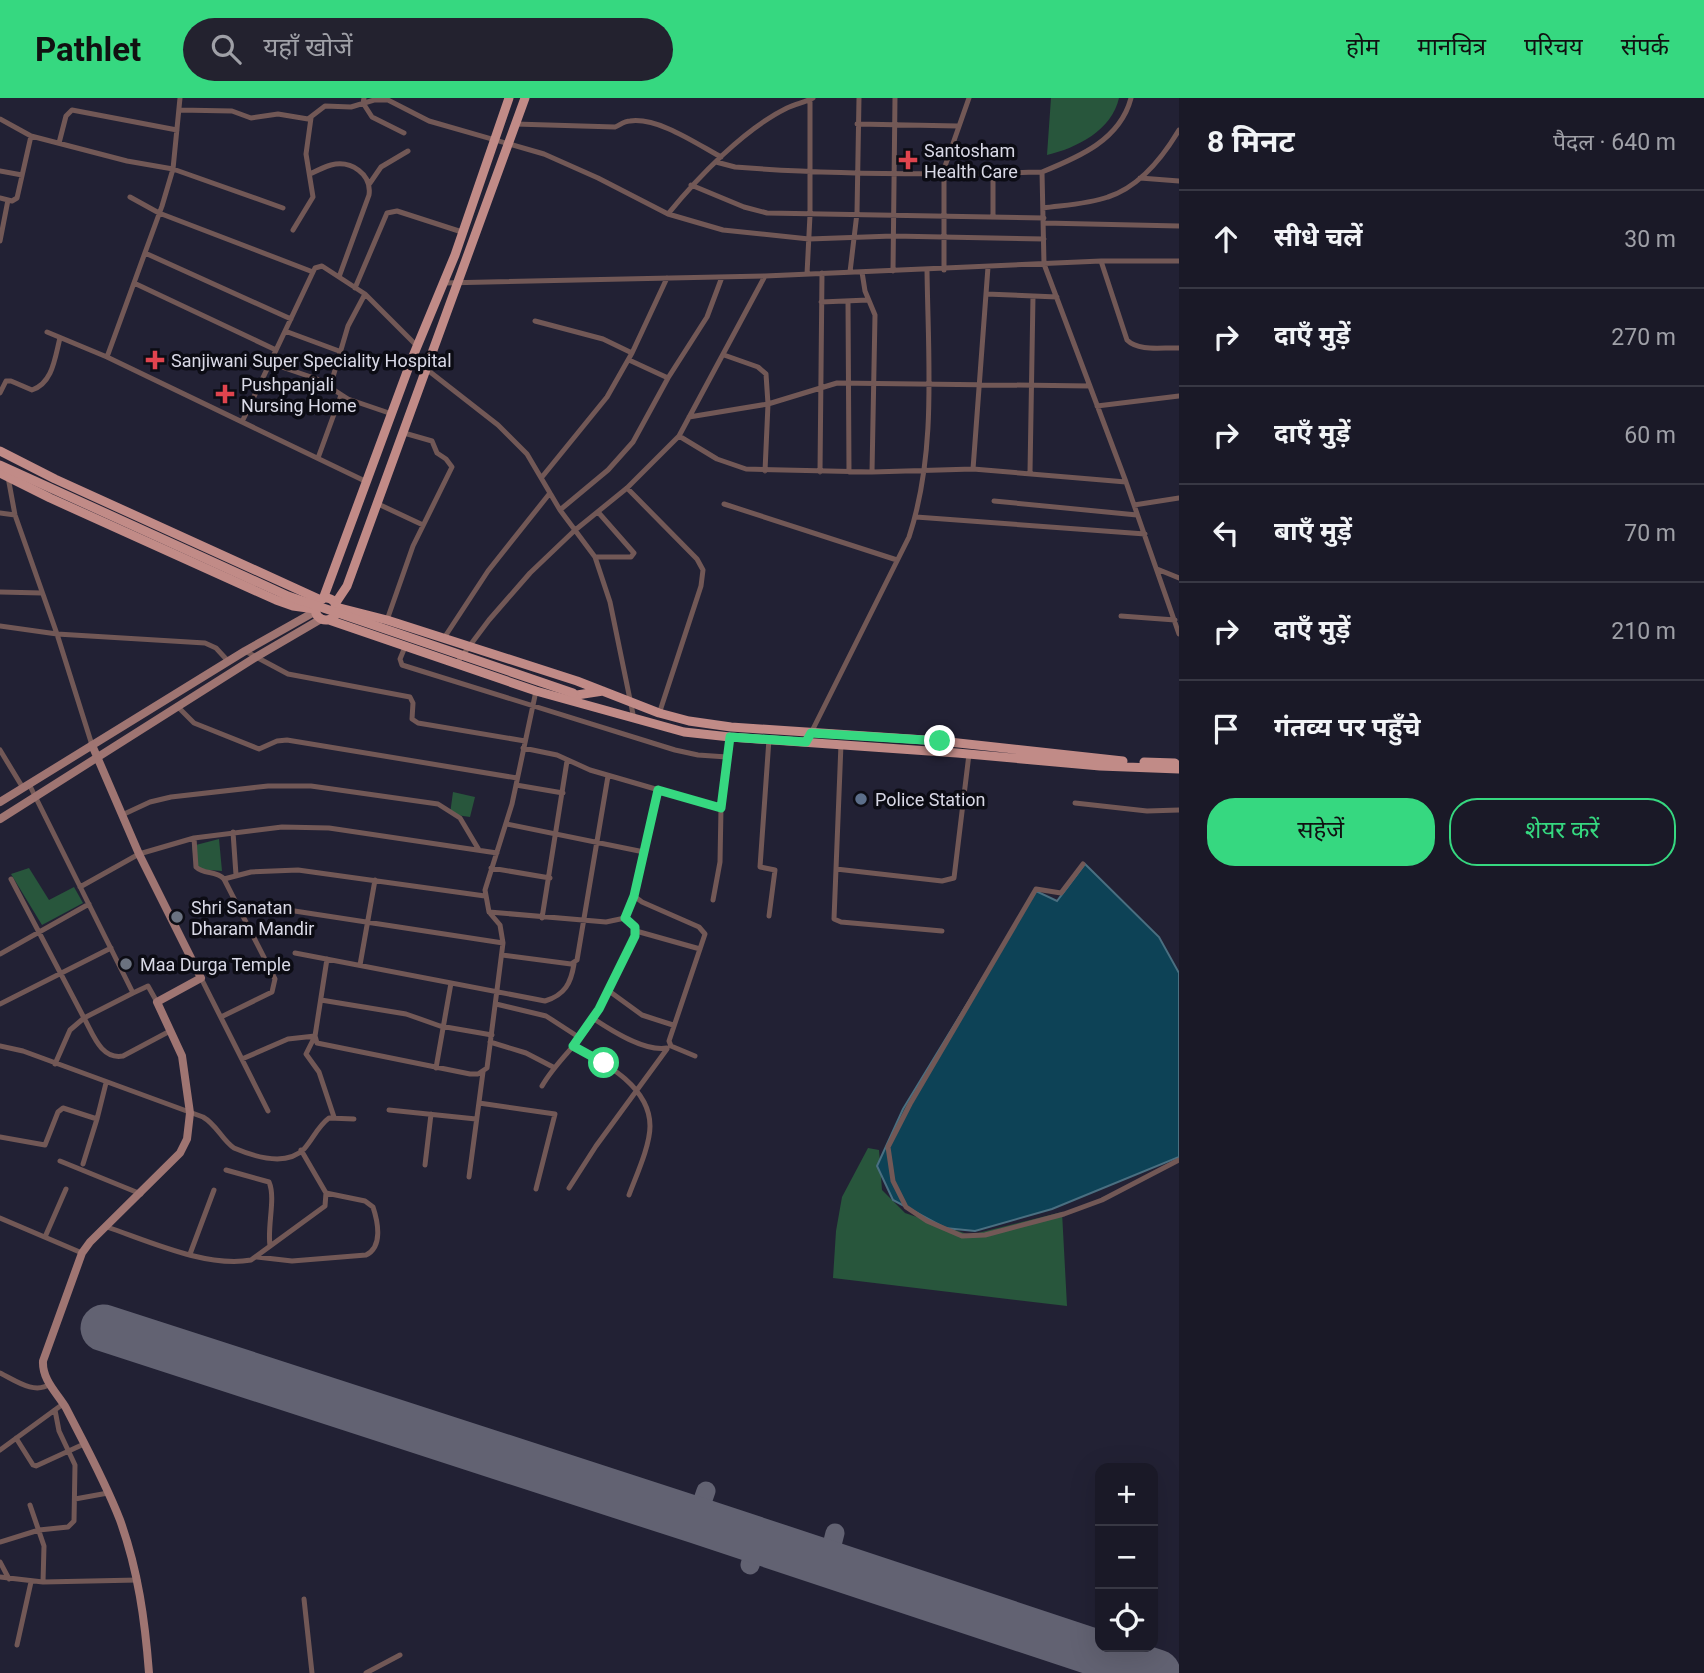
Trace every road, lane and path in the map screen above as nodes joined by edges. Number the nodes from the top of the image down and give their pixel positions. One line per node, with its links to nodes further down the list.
1 (180, 98): 12 (street)
2 (320, 98): 11 (street)
3 (509, 98): 23 (main road)
4 (525, 98): 15 (main road)
5 (859, 98): 16 (street)
6 (895, 98): 17 (street)
7 (969, 98): 18 (street)
8 (1131, 98): 31 (street)
9 (812, 99): 27 (street); 30 (street)
10 (364, 101): 11 (street); 21 (street); 23 (street)
11 (330, 106): 13 (street)
12 (179, 110): 13 (street); 19 (street)
13 (311, 118): 33 (street)
14 (0, 119): 22 (street)
15 (515, 124): 25 (main road); 27 (street)
16 (857, 124): 17 (street); 34 (street)
17 (895, 125): 18 (street); 35 (street)
18 (958, 126): 37 (street)
19 (177, 130): 24 (street); 28 (street)
20 (1179, 130): 38 (street)
21 (404, 133)
22 (31, 136): 24 (street); 36 (street)
23 (494, 141): 25 (street); 57 (main road)
24 (59, 143): 28 (street)
25 (508, 144): 49 (street); 83 (main road)
26 (408, 150): 40 (street)
27 (718, 160): 30 (street); 41 (street)
28 (173, 169): 45 (street); 47 (street)
29 (0, 171): 36 (street)
30 (809, 171): 34 (street); 50 (street)
31 (1042, 172): 32 (street); 46 (street)
32 (993, 173): 37 (street); 53 (street)
33 (310, 174): 40 (street); 56 (street)
34 (858, 174): 35 (street); 48 (street)
35 (894, 174): 37 (street); 51 (street)
36 (22, 175): 44 (street)
37 (944, 175): 52 (street)
38 (1140, 178): 39 (street); 46 (street)
39 (1179, 181)
40 (369, 183): 79 (street)
41 (691, 185): 49 (street); 50 (street)
42 (130, 197): 47 (street)
43 (0, 198): 44 (street)
44 (8, 200): 63 (street)
45 (283, 208)
46 (1043, 208): 54 (street)
47 (159, 213): 64 (street); 72 (street)
48 (857, 213): 50 (street); 51 (street); 59 (street)
49 (668, 214): 61 (street)
50 (810, 215): 61 (street)
51 (893, 215): 52 (street); 58 (street)
52 (944, 215): 53 (street); 60 (street)
53 (993, 216): 54 (street)
54 (1044, 220): 55 (street); 62 (street)
55 (1179, 226)
56 (293, 230)
57 (462, 232): 81 (main road); 84 (street)
58 (893, 236): 59 (street); 60 (street); 71 (street)
59 (854, 237): 61 (street); 73 (street)
60 (944, 238): 62 (street); 70 (street)
61 (809, 239): 76 (street)
62 (1044, 239): 67 (street)
63 (0, 242)
64 (145, 253): 82 (street); 92 (street)
65 (1101, 261): 66 (street); 67 (street); 98 (street)
66 (1179, 261)
67 (1044, 264): 68 (street); 88 (street)
68 (988, 267): 70 (street); 86 (street)
69 (927, 269): 70 (street); 71 (street); 107 (street)
70 (944, 270)
71 (893, 271): 74 (street)
72 (313, 272): 79 (street); 92 (street)
73 (850, 272): 74 (street); 75 (street)
74 (862, 272): 89 (street)
75 (822, 273): 76 (street); 91 (street)
76 (807, 274): 78 (street)
77 (722, 276): 78 (street); 80 (street); 106 (street)
78 (765, 276): 101 (street)
79 (339, 277): 84 (street)
80 (667, 278): 83 (street); 102 (street)
81 (444, 283): 83 (street); 97 (main road)
82 (134, 284): 99 (street); 103 (street)
83 (456, 284): 105 (main road)
84 (355, 288): 85 (street)
85 (365, 295): 97 (street); 100 (street)
86 (986, 295): 87 (street); 110 (street)
87 (1032, 296): 88 (street); 111 (street)
88 (1057, 297): 112 (street)
89 (869, 300): 90 (street); 109 (street)
90 (848, 301): 91 (street); 108 (street)
91 (821, 302): 114 (street)
92 (291, 319): 94 (street)
93 (535, 321): 102 (street)
94 (285, 331): 99 (street); 100 (street)
95 (47, 332): 96 (street)
96 (60, 338): 103 (street); 115 (street)
97 (418, 346): 120 (main road)
98 (1179, 348)
99 (276, 350): 104 (street)
100 (340, 351): 113 (street)
101 (724, 355): 118 (street); 121 (street)
102 (631, 356): 106 (street); 136 (street)
103 (107, 357): 122 (street)
104 (270, 363): 113 (street); 122 (street)
105 (425, 368): 123 (main road); 136 (street)
106 (668, 378): 147 (street)
107 (928, 383): 109 (street); 110 (street); 130 (street)
108 (847, 384): 109 (street); 114 (street); 132 (street)
109 (873, 384): 133 (street)
110 (979, 384): 111 (street); 128 (street)
111 (1031, 385): 112 (street); 134 (street)
112 (1090, 386): 119 (street)
113 (330, 387): 116 (street)
114 (821, 388): 118 (street); 131 (street)
115 (0, 393)
116 (341, 395): 120 (street); 126 (street)
117 (1179, 396): 119 (street)
118 (768, 404): 121 (street); 129 (street)
119 (1097, 406): 138 (street)
120 (393, 414): 137 (main road)
121 (688, 417): 124 (street)
122 (242, 422): 126 (street)
123 (404, 433): 143 (main road); 154 (street)
124 (679, 436): 129 (street); 139 (street)
125 (2, 452): 135 (street); 146 (main road)
126 (318, 458): 137 (street)
127 (0, 465): 181 (main road, bridge)
128 (973, 469): 130 (street); 134 (street)
129 (765, 471): 131 (street)
130 (926, 471): 133 (street); 152 (street)
131 (820, 472): 132 (street)
132 (849, 472): 133 (street)
133 (872, 472)
134 (1030, 472): 138 (street)
135 (4, 475): 150 (street); 153 (main road)
136 (541, 477): 140 (street)
137 (367, 482): 163 (main road)
138 (1126, 482): 145 (street)
139 (627, 488): 148 (street); 186 (street)
140 (550, 494): 147 (street); 172 (street)
141 (1179, 498): 145 (street)
142 (995, 501): 151 (street)
143 (376, 503): 154 (street); 164 (main road)
144 (724, 504): 158 (street)
145 (1134, 505): 151 (street)
146 (117, 507): 153 (main road); 163 (main road)
147 (560, 510): 155 (street)
148 (598, 512): 155 (street); 157 (street)
149 (0, 513): 150 (street)
150 (15, 515): 162 (street)
151 (1137, 515): 156 (street)
152 (916, 517): 156 (street); 158 (street)
153 (111, 525): 165 (main road)
154 (423, 525): 167 (street)
155 (574, 531): 157 (street); 174 (street)
156 (1144, 534): 159 (street)
157 (595, 557): 182 (street)
158 (897, 560): 190 (street)
159 (1157, 569): 160 (street); 168 (street)
160 (1179, 578)
161 (0, 592): 162 (street)
162 (42, 593): 170 (street)
163 (322, 600): 164 (main road); 165 (main road)
164 (336, 605): 165 (main road); 167 (main road)
165 (320, 615): 173 (main road); 175 (street); 176 (street)
166 (1121, 616): 168 (street)
167 (387, 620): 172 (main road)
168 (1175, 620): 171 (street)
169 (0, 626): 170 (street)
170 (57, 634): 177 (street); 194 (street)
171 (1179, 634)
172 (444, 638): 174 (main road)
173 (405, 647): 178 (main road); 184 (street)
174 (469, 647): 178 (street); 180 (main road)
175 (245, 651): 176 (street); 177 (street)
176 (256, 656): 183 (street); 195 (street)
177 (228, 661): 194 (street)
178 (456, 664): 179 (main road)
179 (536, 691): 184 (street); 185 (main road)
180 (604, 691): 181 (main road); 182 (main road)
181 (575, 694): 185 (main road)
182 (631, 701): 186 (main road); 187 (street)
183 (177, 706): 198 (street); 204 (street)
184 (532, 706): 195 (street); 199 (street)
185 (601, 709): 187 (main road)
186 (659, 713): 188 (street); 189 (main road)
187 (634, 719): 188 (main road)
188 (656, 724): 189 (main road)
189 (730, 732): 190 (main road); 191 (main road); 199 (street)
190 (808, 738): 191 (main road); 192 (main road); 193 (main road)
191 (769, 739): 239 (street)
192 (877, 742): 193 (main road); 197 (main road); 201 (main road)
193 (841, 744): 226 (street)
194 (92, 745): 198 (street); 205 (street)
195 (524, 745): 200 (street); 204 (street)
196 (0, 750): 205 (street)
197 (969, 754): 202 (main road); 226 (street)
198 (97, 757): 208 (street); 213 (street)
199 (727, 757): 211 (street)
200 (567, 761): 203 (street); 207 (street)
201 (1179, 763)
202 (1179, 769)
203 (608, 776): 206 (street); 219 (street)
204 (517, 781): 207 (street); 215 (street)
205 (26, 786): 208 (street); 209 (street)
206 (658, 790): 211 (street); 221 (street)
207 (563, 793): 217 (street)
208 (36, 796): 214 (street); 232 (street)
209 (0, 802)
210 (1075, 803): 212 (street)
211 (721, 808): 235 (street)
212 (1179, 810)
213 (122, 815): 220 (street); 223 (street)
214 (0, 819)
215 (507, 824): 217 (street); 222 (street)
216 (233, 832): 218 (street); 220 (street); 227 (street)
217 (556, 833): 219 (street); 228 (street)
218 (194, 838): 223 (street); 230 (street)
219 (597, 842): 221 (street); 242 (street)
220 (479, 850): 222 (street)
221 (644, 852): 234 (street)
222 (497, 853): 225 (street)
223 (139, 854): 232 (street); 257 (street)
224 (1083, 864): 299 (street)
225 (491, 868): 228 (street); 233 (street)
226 (836, 869): 246 (street)
227 (236, 875): 230 (street); 231 (street)
228 (550, 878): 240 (street)
229 (11, 879): 244 (street)
230 (224, 879): 237 (street)
231 (375, 880): 233 (street); 243 (street)
232 (80, 887): 236 (street)
233 (485, 896): 238 (street)
234 (634, 896): 241 (street); 249 (street)
235 (713, 900)
236 (89, 904): 244 (street); 248 (street)
237 (241, 912): 243 (street); 266 (street)
238 (489, 912): 240 (street); 247 (street)
239 (769, 916)
240 (542, 918): 242 (street)
241 (625, 918): 242 (street); 245 (street)
242 (583, 921): 254 (street)
243 (368, 922): 247 (street); 255 (street)
244 (40, 930): 251 (street); 256 (street)
245 (636, 931): 249 (street); 259 (street)
246 (942, 931)
247 (503, 943): 252 (street)
248 (111, 947): 256 (street); 261 (street)
249 (701, 949): 269 (street)
250 (295, 953): 253 (street)
251 (0, 954)
252 (502, 954): 254 (street); 260 (street)
253 (327, 959): 255 (street); 262 (street)
254 (574, 964): 260 (street)
255 (360, 965): 258 (street)
256 (61, 973): 264 (street); 267 (street)
257 (201, 978): 263 (street); 266 (street)
258 (451, 983): 260 (street); 270 (street)
259 (609, 991): 268 (street); 269 (street)
260 (498, 992): 265 (street)
261 (133, 993): 263 (street); 267 (street)
262 (321, 1000): 270 (street); 272 (street)
263 (157, 1002): 271 (street)
264 (0, 1004)
265 (496, 1004): 273 (street); 274 (street)
266 (221, 1017): 280 (street)
267 (84, 1018): 271 (street); 281 (street)
268 (594, 1019): 274 (street); 278 (street)
269 (673, 1025): 278 (street)
270 (443, 1027): 273 (street); 283 (street)
271 (170, 1031): 291 (street)
272 (315, 1035): 280 (street); 283 (street); 293 (street)
273 (492, 1035): 275 (street)
274 (580, 1038): 277 (street)
275 (491, 1042): 282 (street); 284 (street)
276 (0, 1046): 281 (street)
277 (573, 1046): 282 (street); 287 (street)
278 (669, 1047): 279 (street); 287 (street)
279 (695, 1056)
280 (242, 1059): 290 (street)
281 (55, 1063): 285 (street)
282 (553, 1067): 286 (street)
283 (436, 1068): 284 (street)
284 (483, 1072): 288 (street)
285 (106, 1083): 291 (street); 294 (street)
286 (542, 1086)
287 (637, 1093): 305 (street); 311 (street)
288 (479, 1103): 296 (street); 307 (street)
289 (389, 1110): 292 (street)
290 (268, 1111)
291 (190, 1113): 298 (street); 310 (street)
292 (432, 1114): 296 (street); 302 (street)
293 (334, 1117): 295 (street); 298 (street)
294 (97, 1119): 297 (street); 301 (street)
295 (354, 1119)
296 (477, 1119): 304 (street)
297 (0, 1137)
298 (301, 1150): 309 (street)
299 (1179, 1160)
300 (60, 1161): 310 (street)
301 (83, 1164)
302 (425, 1166)
303 (226, 1170): 315 (street)
304 (469, 1177)
305 (569, 1188)
306 (66, 1189): 314 (street)
307 (536, 1189)
308 (214, 1190): 317 (street)
309 (326, 1193): 315 (street); 318 (street)
310 (141, 1194): 313 (street)
311 (629, 1195)
312 (0, 1218): 314 (street)
313 (107, 1227): 316 (street); 317 (street)
314 (45, 1237): 316 (street)
315 (270, 1246): 318 (street)
316 (82, 1253): 320 (street)
317 (190, 1254): 318 (street)
318 (257, 1257)
319 (0, 1373): 320 (street)
320 (50, 1384): 321 (street)
321 (63, 1404): 322 (street); 324 (street)
322 (55, 1410): 323 (street); 326 (street)
323 (16, 1438): 325 (street); 326 (street)
324 (84, 1444): 326 (street); 327 (street)
325 (0, 1450)
326 (69, 1452): 328 (street)
327 (108, 1493): 328 (street); 335 (street)
328 (75, 1499): 330 (street)
329 (30, 1505): 330 (street)
330 (39, 1530): 331 (street); 337 (street)
331 (0, 1542)
332 (0, 1562): 334 (street)
333 (0, 1577): 334 (street)
334 (9, 1579): 336 (street)
335 (138, 1580): 337 (street); 342 (street)
336 (31, 1582): 337 (street); 339 (street)
337 (43, 1582)
338 (304, 1599): 343 (street)
339 (18, 1645)
340 (400, 1655): 341 (street)
341 (377, 1670): 344 (street)
342 (149, 1673)
343 (312, 1673)
344 (366, 1673)

